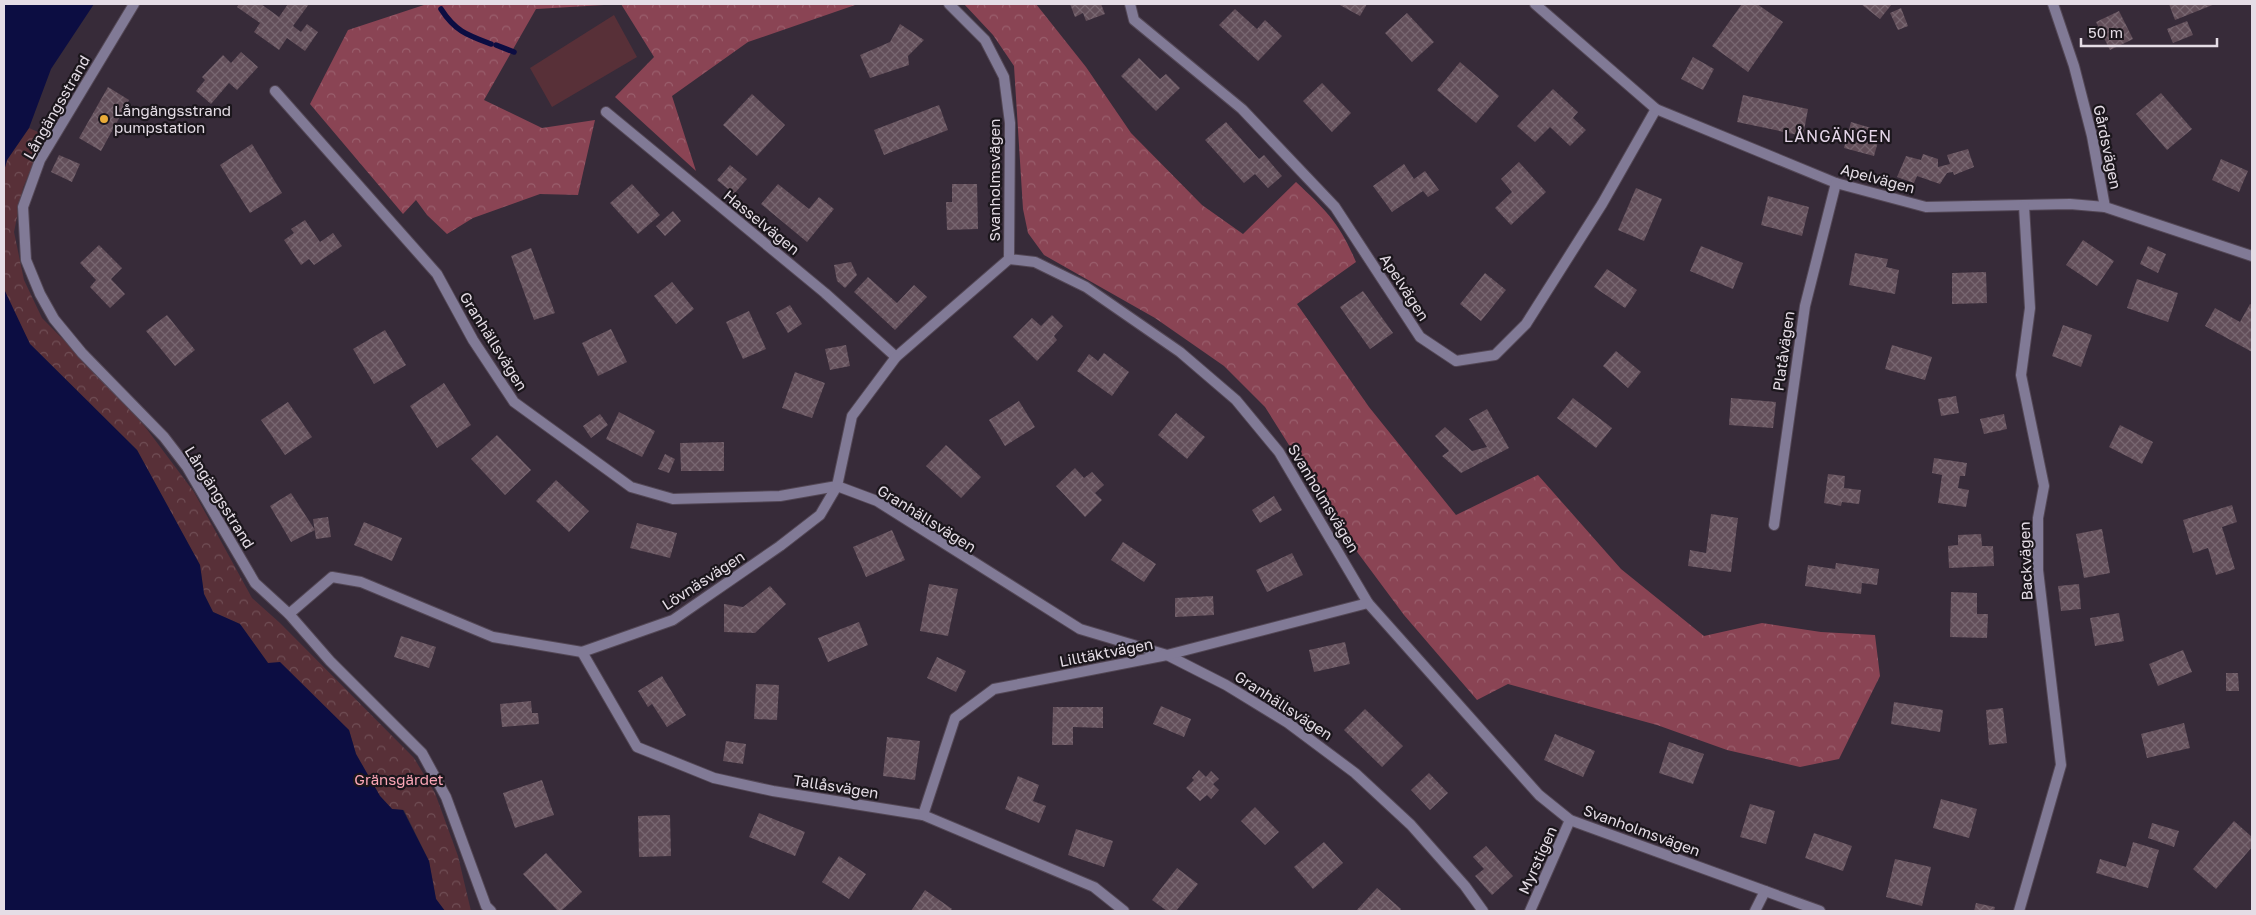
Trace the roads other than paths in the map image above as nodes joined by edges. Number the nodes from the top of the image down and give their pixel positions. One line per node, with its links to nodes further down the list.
1 (134, 4): 18 (street, Långängsstrand)
2 (949, 4): 13 (street, Svanholmsvägen)
3 (1130, 4): 7 (street, Apelvägen)
4 (1535, 4): 7 (street, Apelvägen)
5 (2052, 4): 11 (street, Gårdsvägen)
6 (275, 91): 15 (street, Granhällsvägen)
7 (1656, 109): 9 (street, Apelvägen)
8 (606, 112): 14 (street, Hasselvägen)
9 (1836, 183): 10 (street, Apelvägen); 16 (street, Platåvägen)
10 (2024, 206): 11 (street, Apelvägen); 30 (street, Backvägen)
11 (2105, 206): 12 (street, Gårdsvägen)
12 (2252, 256)
13 (1009, 259): 14 (street, Lövnäsvägen); 17 (street, Svanholmsvägen)
14 (896, 357): 15 (street, Lövnäsvägen)
15 (837, 486): 19 (street, Lövnäsvägen); 20 (street, Granhällsvägen)
16 (1774, 525)
17 (1368, 602): 20 (street, Lilltäktvägen); 22 (street, Svanholmsvägen)
18 (289, 614): 19 (street, Lövnäsvägen); 24 (street, Långängsstrand)
19 (582, 652): 21 (street, Tallåsvägen)
20 (1167, 655): 21 (street, Lilltäktvägen); 26 (street, Granhällsvägen)
21 (923, 815): 25 (street, Tallåsvägen)
22 (1570, 820): 23 (street, Svanholmsvägen); 27 (street, Myrstigen)
23 (1765, 891): 28 (street); 29 (street, Svanholmsvägen)
24 (490, 911)
25 (1124, 911)
26 (1483, 911)
27 (1530, 911)
28 (1755, 911)
29 (1820, 911)
30 (2019, 911)

